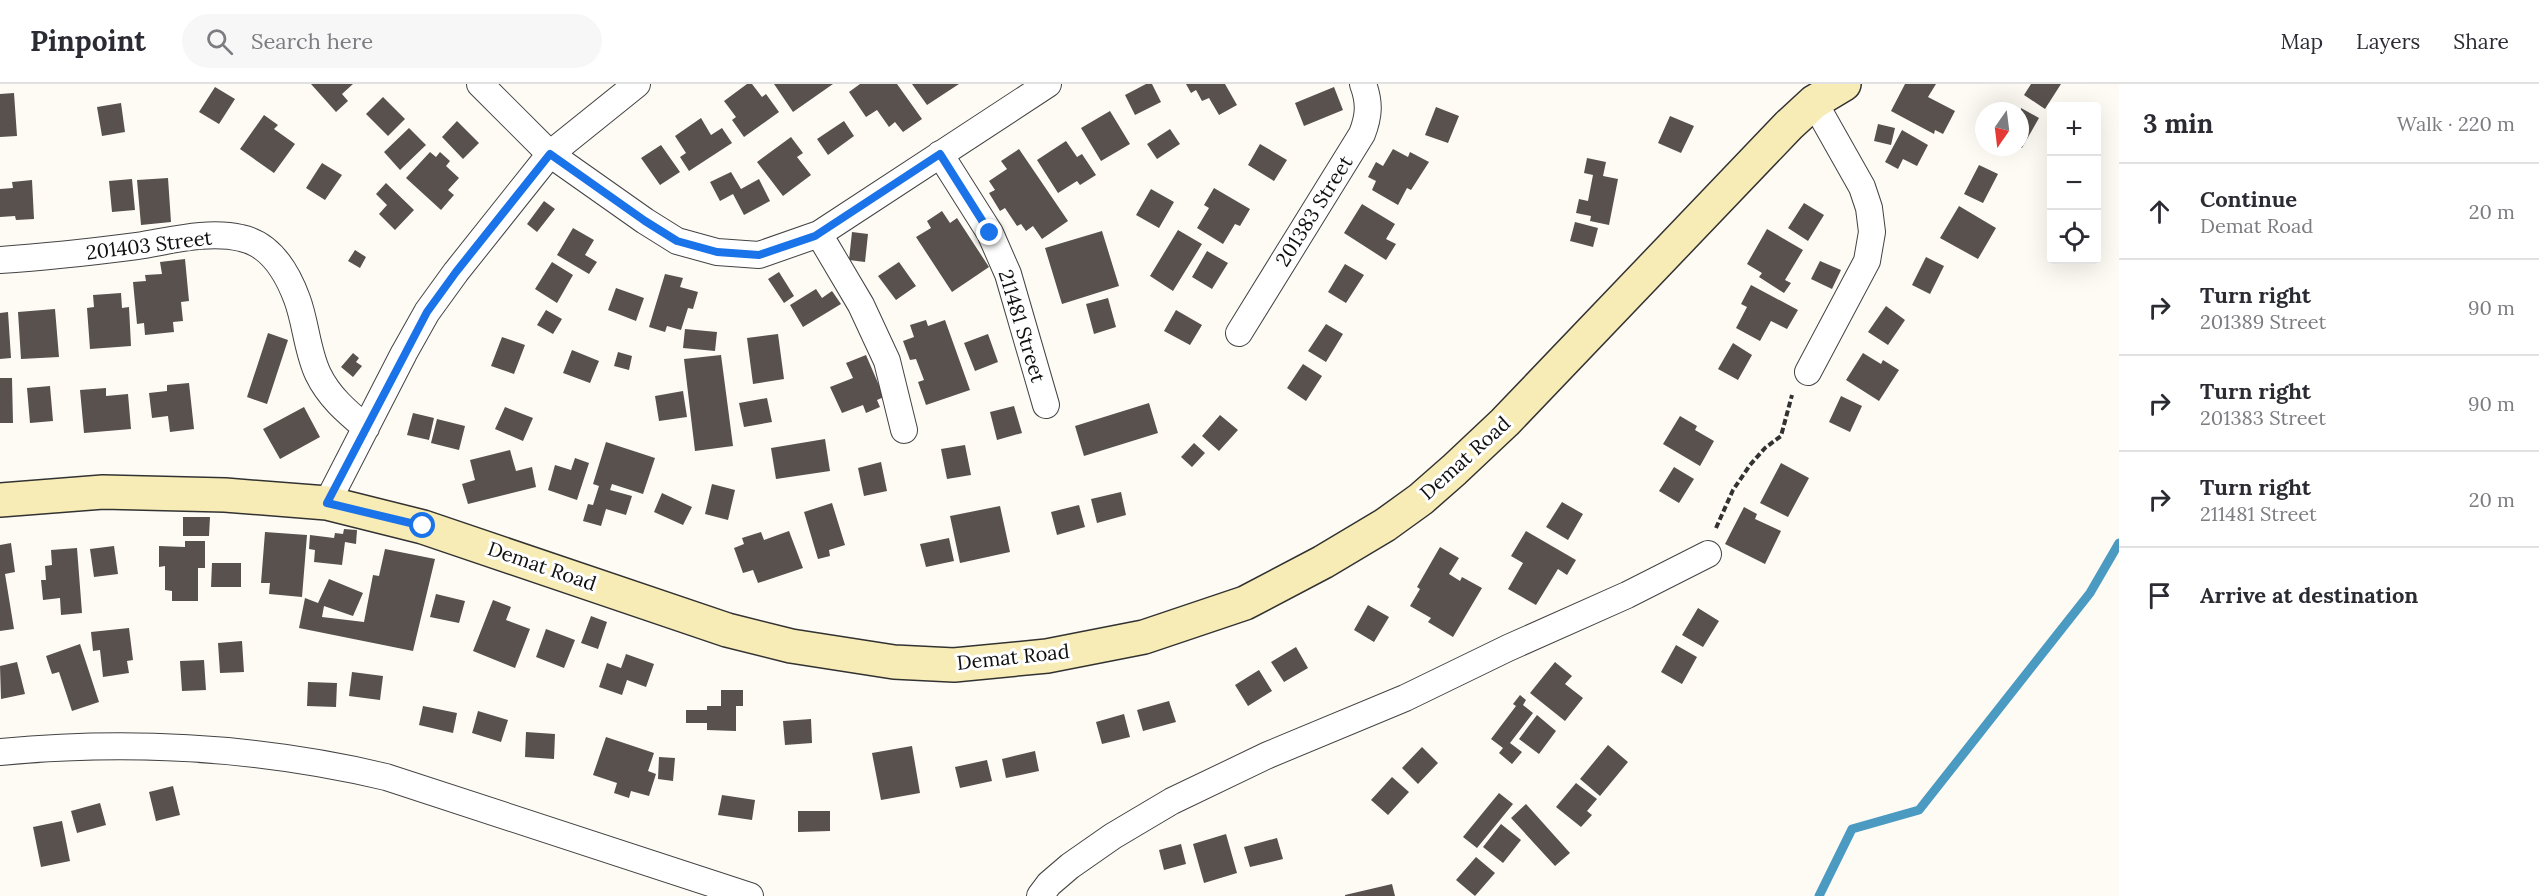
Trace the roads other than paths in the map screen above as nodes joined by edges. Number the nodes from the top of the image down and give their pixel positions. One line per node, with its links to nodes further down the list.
1 (480, 84): 7 (street)
2 (637, 84): 7 (street)
3 (1048, 84): 8 (street)
4 (1363, 84): 11 (street, 201383 Street)
5 (1844, 84): 6 (street, Demat Road)
6 (1814, 102): 12 (street); 17 (street, Demat Road)
7 (550, 154): 9 (street); 14 (street)
8 (940, 154): 9 (street); 13 (street, 211481 Street)
9 (819, 234): 15 (street)
10 (0, 260): 14 (street, 201403 Street)
11 (1239, 333)
12 (1808, 372)
13 (1046, 405)
14 (366, 428): 17 (street)
15 (904, 430)
16 (0, 500): 17 (street, Demat Road)
17 (327, 503)
18 (1708, 554): 21 (street)
19 (0, 752): 20 (street)
20 (750, 896)
21 (1040, 896)

